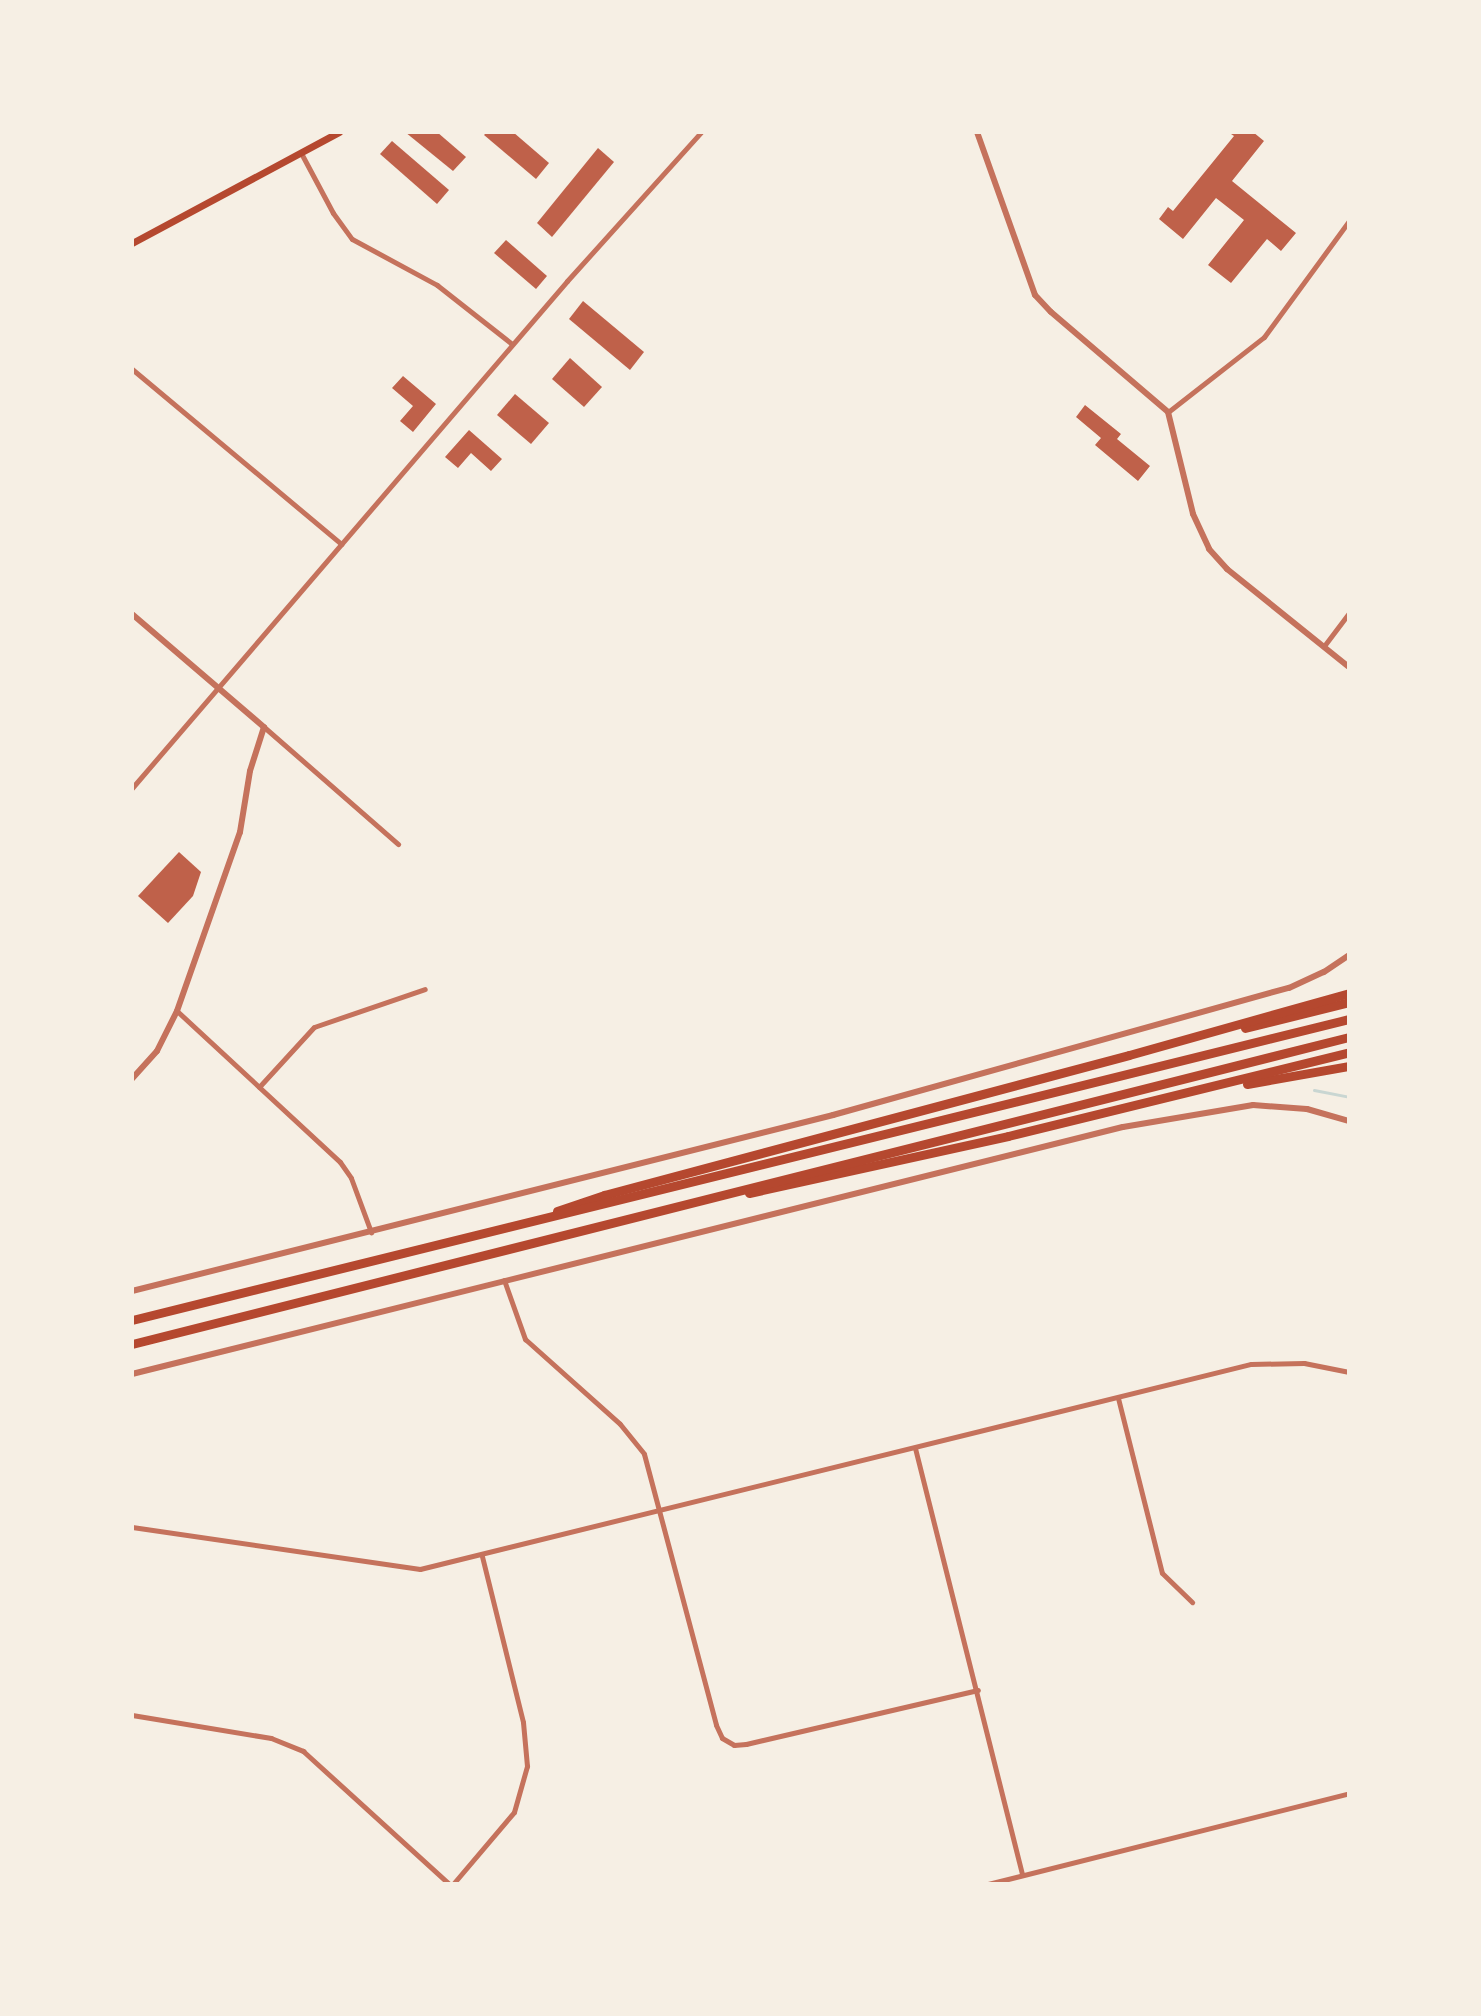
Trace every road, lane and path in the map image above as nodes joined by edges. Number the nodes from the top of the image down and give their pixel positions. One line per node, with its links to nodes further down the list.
1 (339, 132): 4 (main road)
2 (701, 132): 7 (street)
3 (977, 132): 9 (street)
4 (301, 153): 6 (main road); 7 (street)
5 (1349, 221): 9 (street)
6 (132, 243)
7 (512, 344): 10 (street)
8 (132, 369): 10 (street)
9 (1168, 412): 13 (street)
10 (341, 544): 15 (street)
11 (1349, 613): 13 (street)
12 (132, 614): 15 (street)
13 (1324, 646): 14 (street)
14 (1349, 667)
15 (219, 688): 16 (street); 17 (street)
16 (264, 727): 18 (street); 23 (street)
17 (132, 788)
18 (398, 844)
19 (1349, 955): 34 (street)
20 (425, 989): 30 (street)
21 (1349, 993): 27 (highway)
22 (1349, 1002): 27 (highway)
23 (177, 1011): 29 (street); 30 (street)
24 (1349, 1019): 35 (highway)
25 (1349, 1037): 33 (highway)
26 (1349, 1052): 31 (highway)
27 (1129, 1055): 35 (highway)
28 (1349, 1066): 31 (highway)
29 (132, 1079)
30 (259, 1087): 34 (street)
31 (1141, 1104): 33 (highway)
32 (1349, 1121): 36 (street)
33 (675, 1208): 39 (highway)
34 (371, 1232): 37 (street)
35 (497, 1232): 38 (highway)
36 (504, 1280): 41 (street); 44 (street)
37 (132, 1291)
38 (132, 1320)
39 (132, 1344)
40 (1349, 1372): 42 (street)
41 (132, 1374)
42 (1118, 1398): 43 (street); 47 (street)
43 (915, 1448): 44 (street); 48 (street)
44 (660, 1510): 46 (street); 48 (street)
45 (132, 1527): 46 (street)
46 (482, 1556): 52 (street)
47 (1192, 1602)
48 (978, 1690): 51 (street)
49 (132, 1715): 52 (street)
50 (1349, 1793): 51 (street)
51 (1022, 1875): 53 (street)
52 (451, 1884)
53 (988, 1884)

